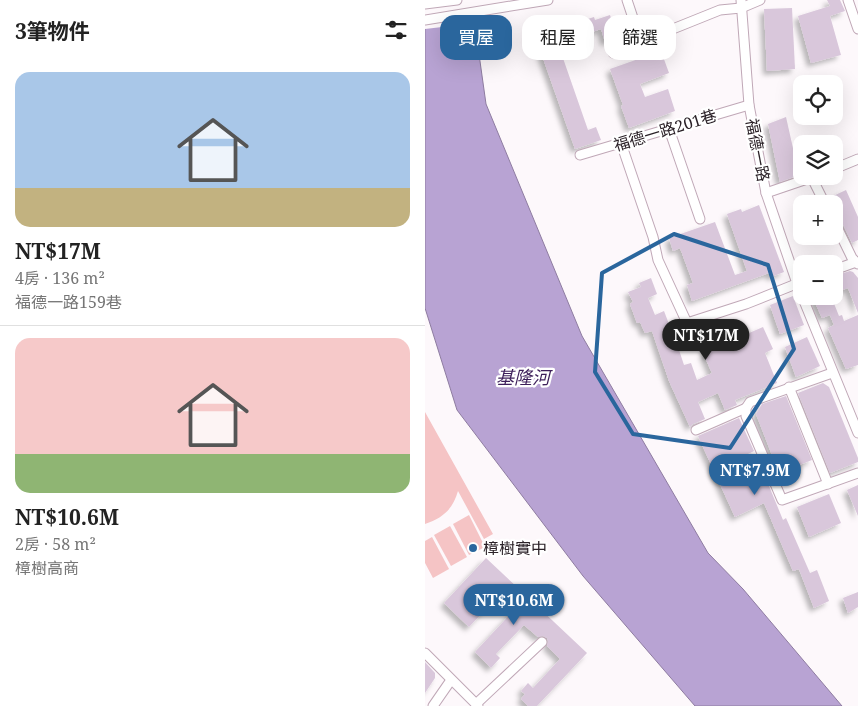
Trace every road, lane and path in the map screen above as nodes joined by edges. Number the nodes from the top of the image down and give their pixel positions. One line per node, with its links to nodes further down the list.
1 (457, 0): 6 (street)
2 (546, 0): 9 (street)
3 (627, 0): 8 (street)
4 (760, 0): 7 (street)
5 (848, 0): 11 (street)
6 (425, 4)
7 (741, 4): 10 (street); 12 (street, 福德一路)
8 (632, 15)
9 (425, 20)
10 (676, 28)
11 (858, 29)
12 (749, 104): 13 (street, 福德一路201巷); 19 (street, 福德一路)
13 (669, 128): 14 (street, 福德一路201巷); 20 (street)
14 (621, 143): 15 (street, 福德一路201巷); 25 (street)
15 (580, 155)
16 (858, 159): 17 (street)
17 (843, 165)
18 (793, 184): 19 (street)
19 (766, 193): 23 (street, 福德一路)
20 (701, 219)
21 (843, 240): 22 (street)
22 (857, 263): 24 (street)
23 (793, 267)
24 (843, 267)
25 (793, 285)
26 (805, 305): 27 (street, 福德一路)
27 (833, 373): 28 (street); 31 (street, 福德一路)
28 (789, 387): 29 (street); 33 (street)
29 (746, 408): 30 (street); 33 (street)
30 (696, 430)
31 (858, 433)
32 (858, 473): 33 (street)
33 (828, 484)
34 (542, 642): 37 (street)
35 (425, 653): 36 (street)
36 (451, 680): 37 (street); 38 (street)
37 (477, 705)
38 (433, 706)

